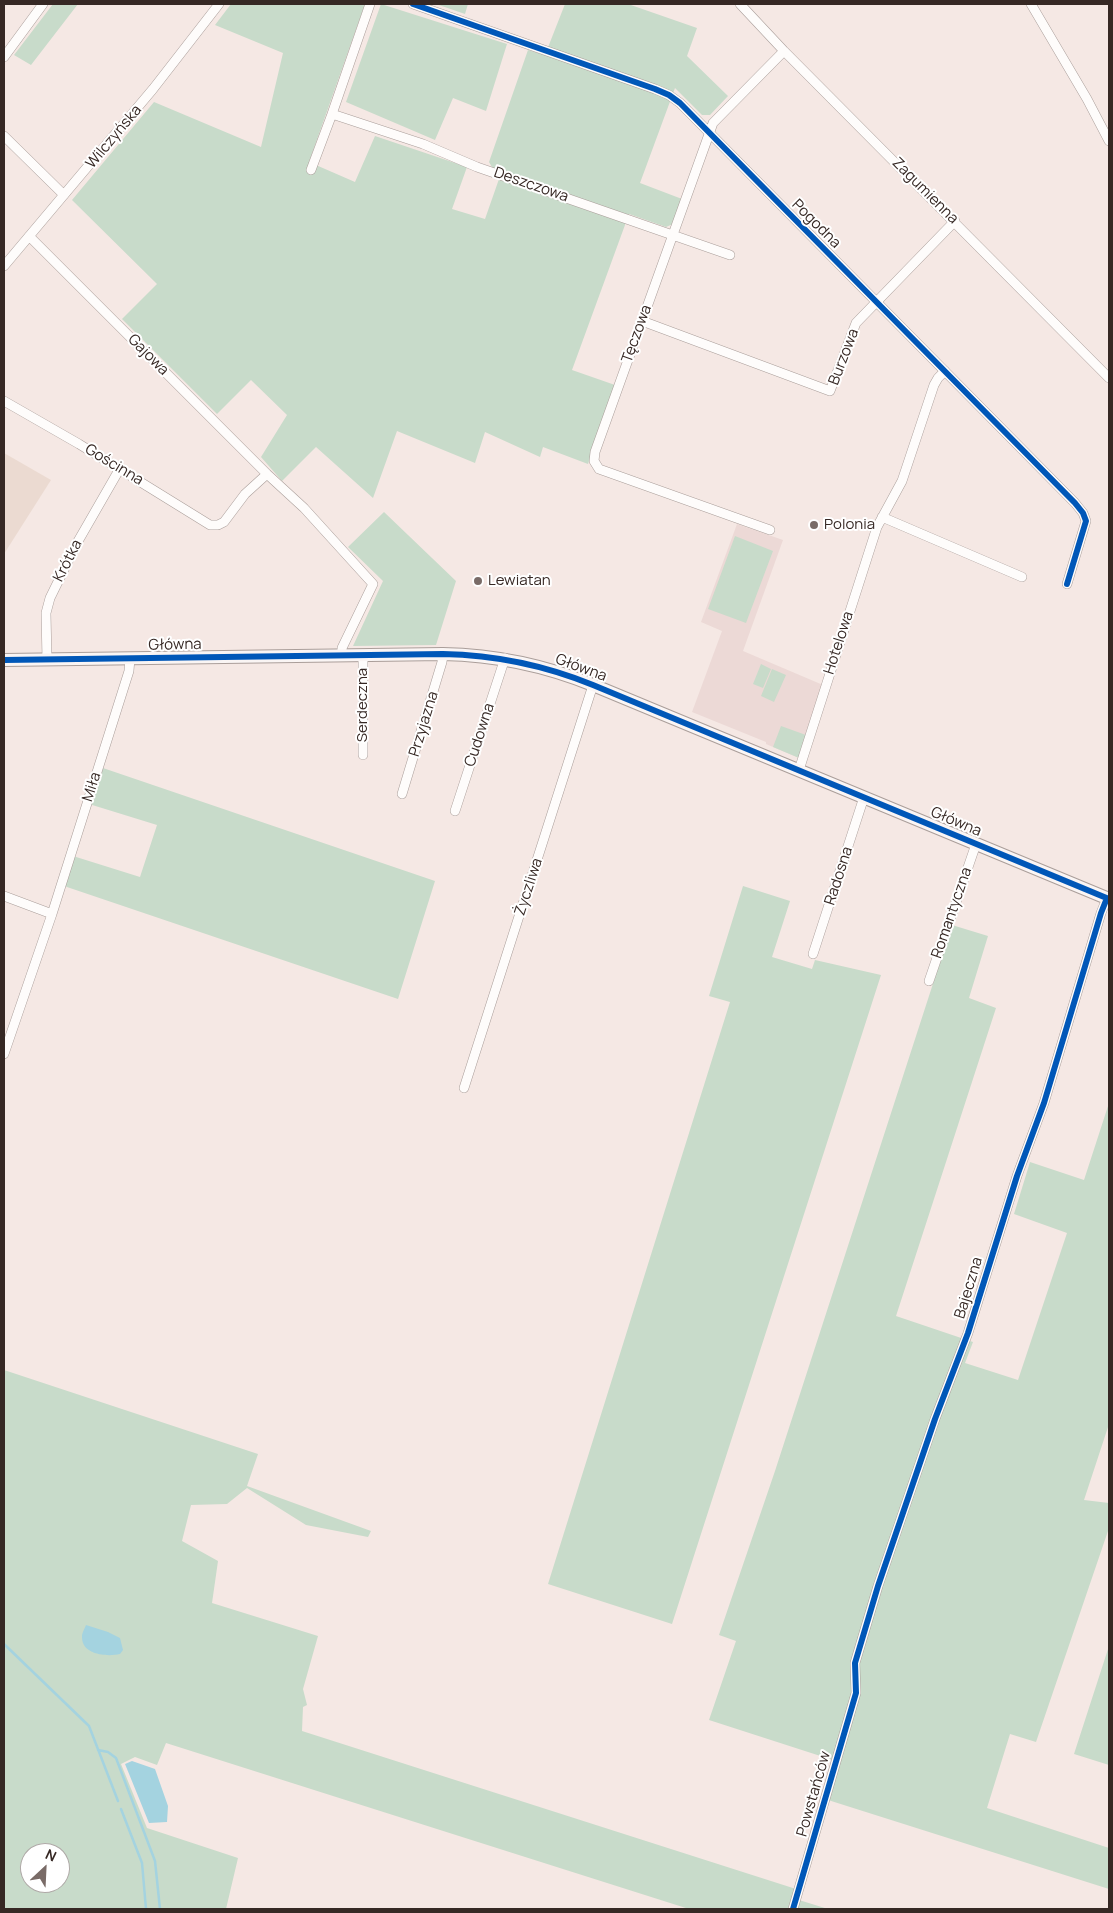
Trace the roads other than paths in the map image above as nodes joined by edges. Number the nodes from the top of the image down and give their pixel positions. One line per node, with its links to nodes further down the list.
1 (43, 4): 8 (street)
2 (219, 4): 14 (street, Wilczyńska)
3 (370, 4): 9 (street)
4 (413, 4): 10 (street, Pogodna)
5 (740, 4): 7 (street, Zagumienna)
6 (1032, 4): 12 (street)
7 (784, 51): 10 (street, Tęczowa); 15 (street, Zagumienna)
8 (4, 57)
9 (332, 114): 13 (street); 16 (street, Deszczowa)
10 (710, 133): 16 (street, Tęczowa); 20 (street, Pogodna)
11 (4, 136): 14 (street)
12 (1109, 141)
13 (311, 170)
14 (64, 195): 17 (street, Wilczyńska)
15 (956, 221): 20 (street, Burzowa); 23 (street, Zagumienna)
16 (672, 234): 18 (street, Deszczowa); 21 (street, Tęczowa)
17 (29, 236): 19 (street, Wilczyńska); 26 (street, Gajowa)
18 (730, 255)
19 (4, 266)
20 (876, 302): 21 (street, Burzowa); 22 (street, Pogodna)
21 (642, 321): 28 (street, Tęczowa)
22 (945, 371): 27 (street, Hotelowa); 30 (street, Pogodna)
23 (1109, 378)
24 (4, 402): 25 (street, Gościnna)
25 (119, 470): 26 (street, Gościnna); 37 (street, Krótka)
26 (267, 474): 32 (street, Gajowa)
27 (882, 517): 29 (street); 40 (street, Hotelowa)
28 (770, 530)
29 (1022, 577)
30 (1067, 584)
31 (443, 654): 33 (street, Główna); 35 (street, Główna); 41 (street, Przyjazna)
32 (342, 655): 33 (street, Główna); 34 (street, Główna)
33 (363, 655): 39 (street, Serdeczna)
34 (130, 658): 37 (street, Główna); 47 (street, Miła)
35 (505, 658): 38 (street, Główna); 43 (street, Cudowna)
36 (4, 660): 37 (street, Główna)
37 (47, 660)
38 (593, 685): 40 (street, Główna); 51 (street, Życzliwa)
39 (363, 755)
40 (799, 770): 42 (street, Główna)
41 (402, 794)
42 (864, 797): 44 (street, Główna); 48 (street, Radosna)
43 (455, 811)
44 (976, 844): 46 (street, Główna); 49 (street, Romantyczna)
45 (4, 896): 47 (street)
46 (1108, 898): 52 (street, Bajeczna)
47 (52, 914): 50 (street, Miła)
48 (814, 954)
49 (929, 981)
50 (4, 1054)
51 (464, 1088)
52 (856, 1685): 53 (street, Powstańców)
53 (793, 1909)

